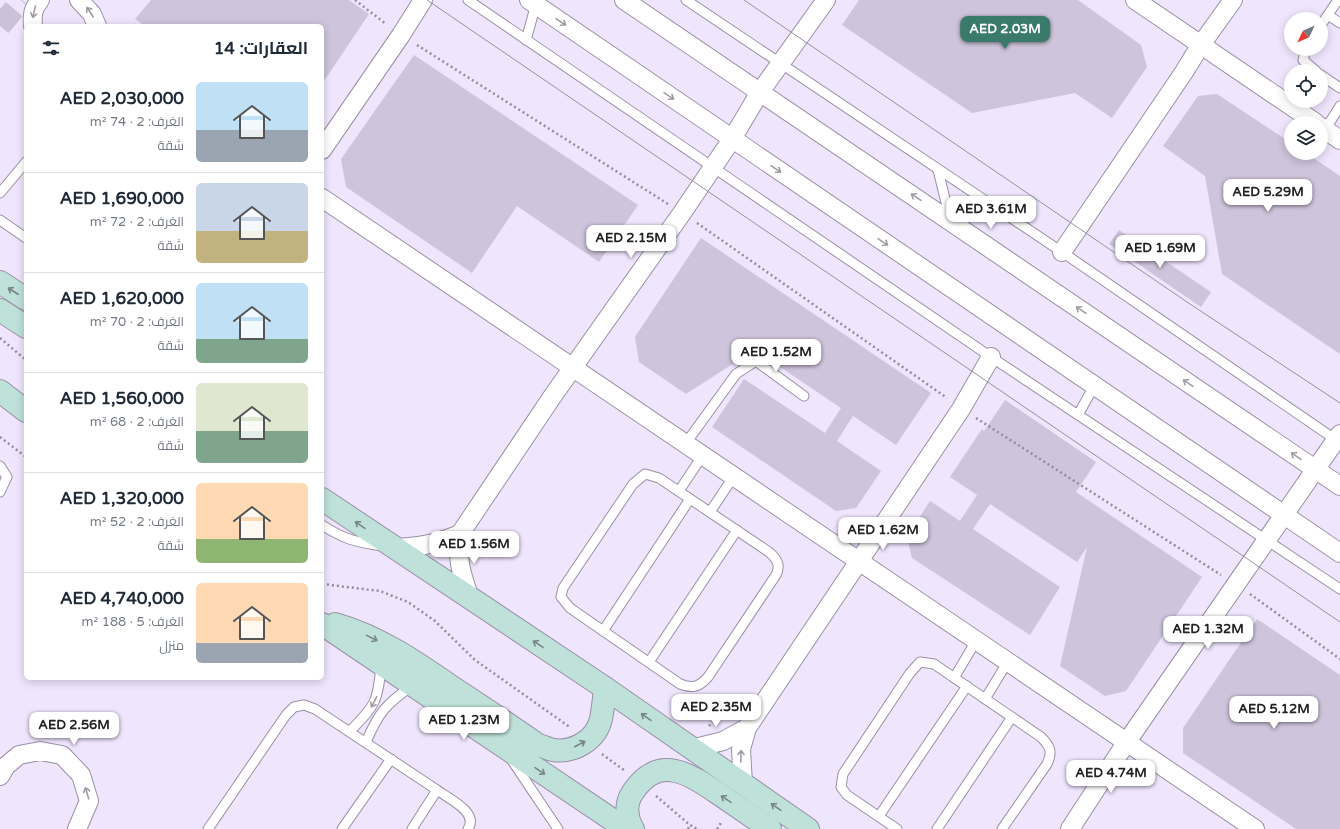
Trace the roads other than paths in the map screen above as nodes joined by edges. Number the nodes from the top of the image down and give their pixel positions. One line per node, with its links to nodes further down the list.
1 (40, 0): 14 (street, one-way to 14)
2 (79, 0): 15 (street, one-way to 2)
3 (422, 0): 30 (street)
4 (468, 0): 16 (lane)
5 (624, 0): 23 (street)
6 (686, 0): 19 (lane)
7 (826, 0): 19 (street)
8 (1135, 0): 17 (street)
9 (1233, 0): 17 (street)
10 (1338, 0): 12 (lane)
11 (532, 2): 16 (lane); 28 (street, one-way to 28)
12 (1328, 15): 13 (lane)
13 (1340, 23)
14 (33, 24)
15 (96, 24)
16 (526, 40): 31 (lane)
17 (1200, 46): 25 (street); 39 (street)
18 (1304, 56): 20 (lane)
19 (780, 64): 23 (street); 33 (lane)
20 (1308, 64)
21 (1328, 80): 22 (lane)
22 (1340, 88)
23 (760, 92): 28 (street); 37 (street, one-way to 23)
24 (1340, 106): 26 (lane)
25 (1305, 116)
26 (1328, 118)
27 (1328, 132): 29 (street)
28 (732, 139): 31 (street); 46 (street, one-way to 46)
29 (1340, 140)
30 (324, 147)
31 (713, 166): 44 (lane); 45 (street)
32 (24, 168): 34 (lane)
33 (938, 170): 37 (lane); 39 (lane)
34 (0, 193)
35 (324, 199): 45 (street)
36 (0, 220): 38 (lane)
37 (950, 220): 55 (street, one-way to 37)
38 (24, 237)
39 (1062, 252): 51 (lane)
40 (0, 282): 41 (street, one-way to 40)
41 (24, 298)
42 (0, 310): 43 (street)
43 (24, 326)
44 (991, 357): 50 (lane); 70 (street)
45 (574, 366): 52 (street); 66 (street)
46 (1094, 386): 50 (lane); 63 (street)
47 (0, 393): 49 (street)
48 (804, 396): 52 (lane)
49 (24, 410)
50 (1078, 415): 67 (lane)
51 (1339, 439): 55 (street)
52 (686, 443): 53 (street)
53 (703, 455): 56 (street); 58 (lane)
54 (0, 466): 59 (lane)
55 (1315, 469): 57 (street); 63 (street)
56 (734, 476): 62 (lane); 70 (street)
57 (1340, 486)
58 (679, 491): 61 (lane); 75 (lane)
59 (0, 492)
60 (324, 499): 68 (street, one-way to 60)
61 (690, 499): 62 (lane); 75 (lane)
62 (710, 512): 65 (lane)
63 (1283, 515): 67 (street); 69 (street)
64 (324, 526): 68 (lane)
65 (737, 530): 77 (lane); 77 (lane)
66 (460, 534): 68 (street); 72 (street)
67 (1266, 540): 71 (lane); 89 (street)
68 (394, 548): 72 (street)
69 (1340, 553)
70 (858, 562): 76 (street); 86 (street)
71 (1340, 589)
72 (470, 598): 83 (street, one-way to 72)
73 (324, 621): 83 (street, one-way to 83)
74 (324, 625): 79 (street)
75 (603, 631): 77 (lane)
76 (976, 642): 78 (street); 80 (lane)
77 (648, 662)
78 (1007, 663): 84 (lane); 89 (street)
79 (381, 665): 81 (street); 87 (lane, one-way to 87)
80 (954, 678): 82 (lane); 96 (lane)
81 (412, 686): 88 (lane); 90 (street)
82 (967, 686): 84 (lane); 96 (lane)
83 (605, 688): 91 (street, one-way to 83)
84 (985, 699): 85 (lane)
85 (1012, 717): 108 (lane); 109 (lane)
86 (747, 728): 91 (street); 94 (street, one-way to 86)
87 (350, 731): 88 (lane); 98 (lane)
88 (366, 742): 92 (lane)
89 (1126, 743): 110 (street); 111 (street)
90 (501, 745): 102 (lane); 103 (street, one-way to 103)
91 (691, 749): 94 (street)
92 (391, 759): 95 (lane); 99 (lane)
93 (0, 776): 97 (street, one-way to 93)
94 (743, 784): 106 (street, one-way to 94)
95 (436, 790): 100 (lane); 101 (lane)
96 (879, 816): 107 (lane)
97 (77, 829)
98 (208, 829)
99 (342, 829)
100 (412, 829)
101 (468, 829)
102 (558, 829)
103 (626, 829)
104 (633, 829): 105 (street, one-way to 104)
105 (770, 829)
106 (808, 829)
107 (897, 829)
108 (937, 829)
109 (1002, 829)
110 (1070, 829)
111 (1255, 829)

